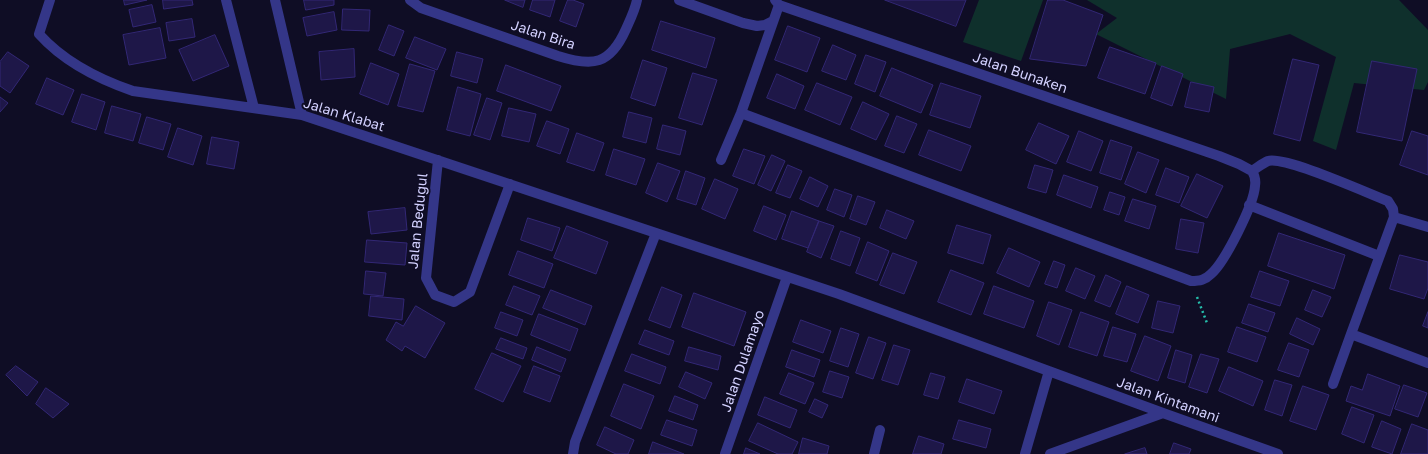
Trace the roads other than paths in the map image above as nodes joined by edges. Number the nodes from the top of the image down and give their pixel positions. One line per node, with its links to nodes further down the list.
1 (50, 0): 9 (street, Jalan Klabat)
2 (226, 0): 9 (street)
3 (275, 0): 11 (street)
4 (410, 0): 5 (street, Jalan Bira)
5 (637, 0)
6 (679, 0): 8 (street)
7 (776, 2): 8 (street); 14 (street, Jalan Bunaken)
8 (773, 21): 10 (street)
9 (254, 108): 11 (street, Jalan Klabat)
10 (742, 113): 13 (street); 16 (street)
11 (302, 115): 12 (street, Jalan Klabat)
12 (438, 160): 15 (street, Jalan Klabat); 15 (street, Jalan Bedugul)
13 (721, 160)
14 (1252, 171): 16 (street); 17 (street)
15 (510, 184): 19 (street, Jalan Klabat)
16 (1249, 205): 20 (street)
17 (1394, 216): 18 (street); 20 (street)
18 (1428, 228)
19 (656, 233): 21 (street, Jalan Klabat); 28 (street)
20 (1379, 256): 22 (street)
21 (787, 277): 24 (street, Jalan Kintamani); 29 (street, Jalan Dulamayo)
22 (1352, 334): 23 (street); 25 (street)
23 (1428, 363)
24 (1050, 371): 26 (street, Jalan Kintamani); 31 (street)
25 (1333, 384)
26 (1163, 413): 32 (street); 33 (street, Jalan Kintamani)
27 (880, 430): 30 (street)
28 (573, 454)
29 (726, 454)
30 (874, 454)
31 (1025, 454)
32 (1050, 454)
33 (1278, 454)

